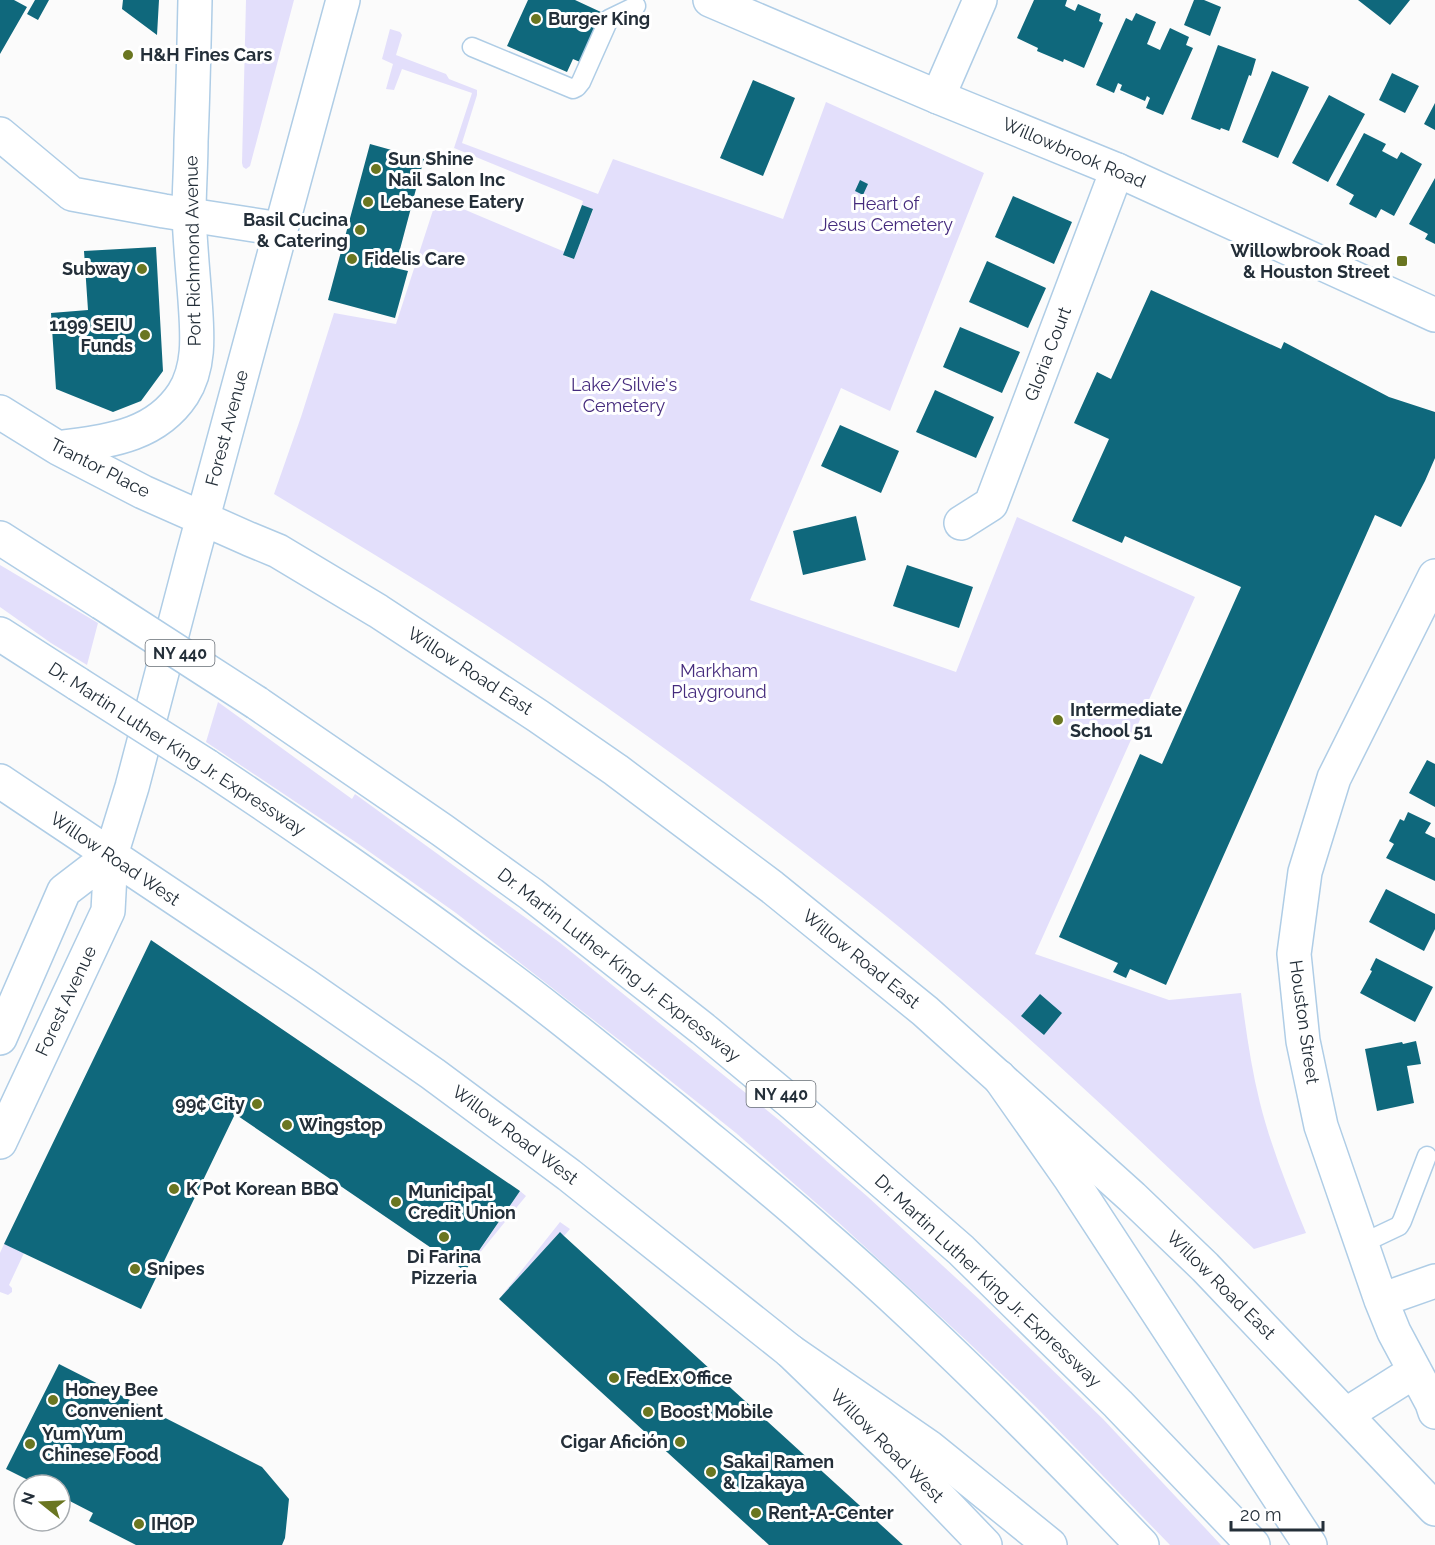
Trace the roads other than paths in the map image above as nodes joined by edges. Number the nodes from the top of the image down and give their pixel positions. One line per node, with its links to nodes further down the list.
1 (195, 0): 10 (main road, Port Richmond Avenue)
2 (343, 0): 11 (main road, Forest Avenue)
3 (710, 0): 7 (main road, Willowbrook Road)
4 (980, 0): 7 (main road)
5 (636, 6): 6 (lane)
6 (472, 47)
7 (938, 97): 9 (main road, Willowbrook Road)
8 (0, 134): 10 (main road)
9 (1117, 170): 12 (main road, Willowbrook Road); 16 (main road, Gloria Court)
10 (189, 215): 11 (main road); 14 (main road, Port Richmond Avenue)
11 (280, 229): 15 (main road, Forest Avenue)
12 (1435, 315)
13 (0, 412): 14 (main road, Trantor Place)
14 (58, 448): 15 (main road, Trantor Place)
15 (202, 518): 21 (main road, Forest Avenue); 23 (main road, Willow Road East)
16 (961, 523)
17 (0, 538): 37 (main road, Dr. Martin Luther King Jr. Expressway / NY 440, bridge)
18 (1435, 576): 26 (main road, Houston Street)
19 (0, 634): 36 (main road, Dr. Martin Luther King Jr. Expressway, bridge)
20 (0, 781): 21 (main road, Willow Road West)
21 (111, 855): 22 (main road); 24 (main road, Forest Avenue); 29 (main road, Willow Road West)
22 (0, 1038)
23 (999, 1077): 32 (main road, Willow Road East); 38 (main road)
24 (0, 1142)
25 (1427, 1156): 26 (lane)
26 (1361, 1244): 28 (main road, Houston Street)
27 (1435, 1281): 28 (main road)
28 (1381, 1300): 30 (main road, Houston Street)
29 (790, 1351): 34 (main road, Willow Road West); 35 (main road)
30 (1415, 1371): 31 (main road, Houston Street); 32 (main road)
31 (1435, 1412)
32 (1347, 1414): 33 (main road, Willow Road East)
33 (1435, 1509)
34 (985, 1545)
35 (1050, 1545)
36 (1142, 1545)
37 (1253, 1545)
38 (1310, 1545)

